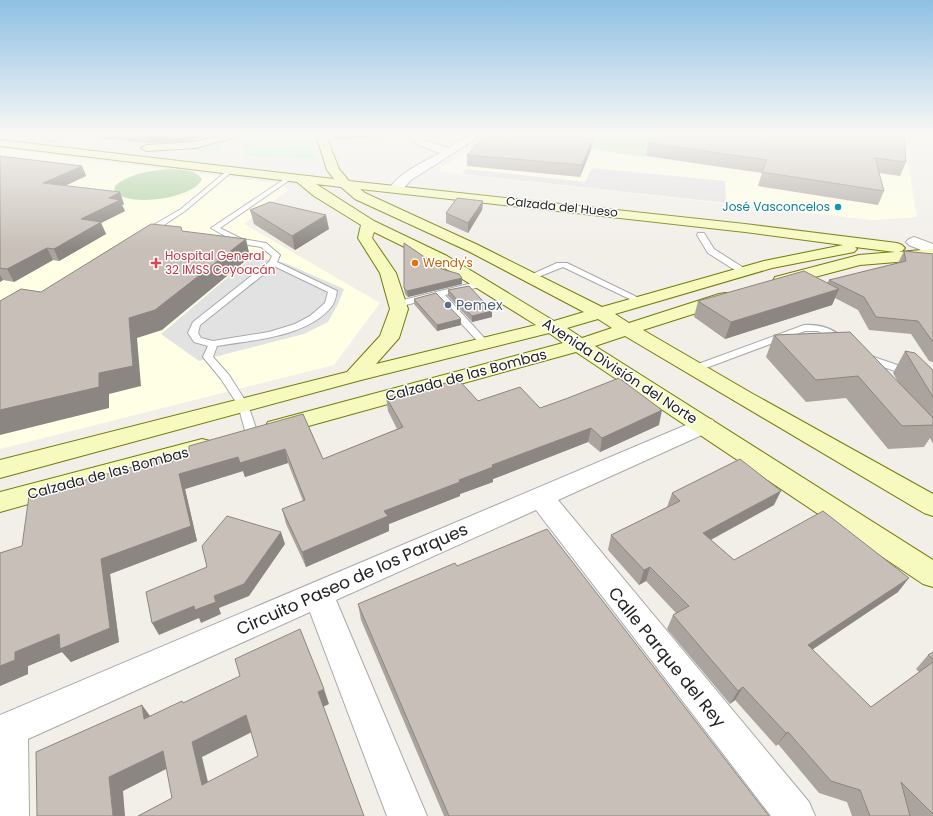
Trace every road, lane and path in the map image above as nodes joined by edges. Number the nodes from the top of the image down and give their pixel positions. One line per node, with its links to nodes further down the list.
1 (222, 173): 14 (lane)
2 (292, 173): 20 (lane)
3 (295, 173): 11 (main road, Avenida División del Norte)
4 (304, 173): 7 (main road, Calzada del Hueso)
5 (338, 173): 7 (main road, Calzada del Hueso)
6 (410, 173): 9 (street)
7 (347, 178): 9 (main road, Calzada del Hueso); 22 (main road)
8 (430, 180): 9 (main road, Calzada del Hueso)
9 (394, 181): 12 (main road, Calzada del Hueso)
10 (509, 189): 16 (main road, Calzada del Hueso)
11 (369, 224): 23 (main road, Avenida División del Norte); 28 (main road)
12 (745, 228): 17 (main road, Calzada del Hueso); 19 (main road)
13 (701, 235): 21 (lane)
14 (136, 239)
15 (933, 240): 16 (main road, Calzada del Hueso)
16 (914, 242): 17 (main road, Calzada de las Bombas); 18 (street)
17 (873, 245): 18 (main road, Calzada del Hueso); 19 (main road, Calzada de las Bombas)
18 (933, 252): 24 (main road)
19 (775, 253): 21 (main road, Calzada de las Bombas)
20 (273, 263): 32 (lane); 32 (lane)
21 (744, 272): 27 (main road, Calzada de las Bombas)
22 (530, 277): 27 (lane); 29 (main road)
23 (481, 284): 25 (lane); 30 (main road, Avenida División del Norte)
24 (768, 285)
25 (439, 294): 28 (lane); 33 (lane)
26 (738, 294): 31 (main road, Calzada de las Bombas)
27 (641, 301): 29 (main road, Calzada de las Bombas)
28 (398, 304): 38 (main road)
29 (600, 313): 30 (main road, Calzada de las Bombas); 31 (main road)
30 (552, 327): 33 (main road, Calzada de las Bombas); 34 (main road, Avenida División del Norte)
31 (626, 329): 34 (main road, Calzada de las Bombas); 37 (main road)
32 (214, 344): 40 (lane)
33 (484, 344): 38 (main road, Calzada de las Bombas)
34 (578, 345): 41 (main road, Avenida División del Norte); 42 (main road, Calzada de las Bombas)
35 (847, 346): 37 (lane)
36 (859, 354): 39 (lane)
37 (694, 369): 46 (main road)
38 (354, 376): 40 (main road, Calzada de las Bombas)
39 (933, 376)
40 (243, 405): 42 (lane); 43 (main road, Calzada de las Bombas)
41 (705, 426): 44 (street, Circuito Paseo de los Parques); 47 (main road, Avenida División del Norte)
42 (252, 434): 45 (main road, Calzada de las Bombas)
43 (0, 469)
44 (540, 497): 48 (street, Circuito Paseo de los Parques); 52 (street, Calle Parque del Rey)
45 (0, 502)
46 (933, 506)
47 (933, 575)
48 (318, 594): 49 (street, Circuito Paseo de los Parques); 51 (street)
49 (5, 731): 50 (street)
50 (9, 816)
51 (407, 816)
52 (795, 816)

